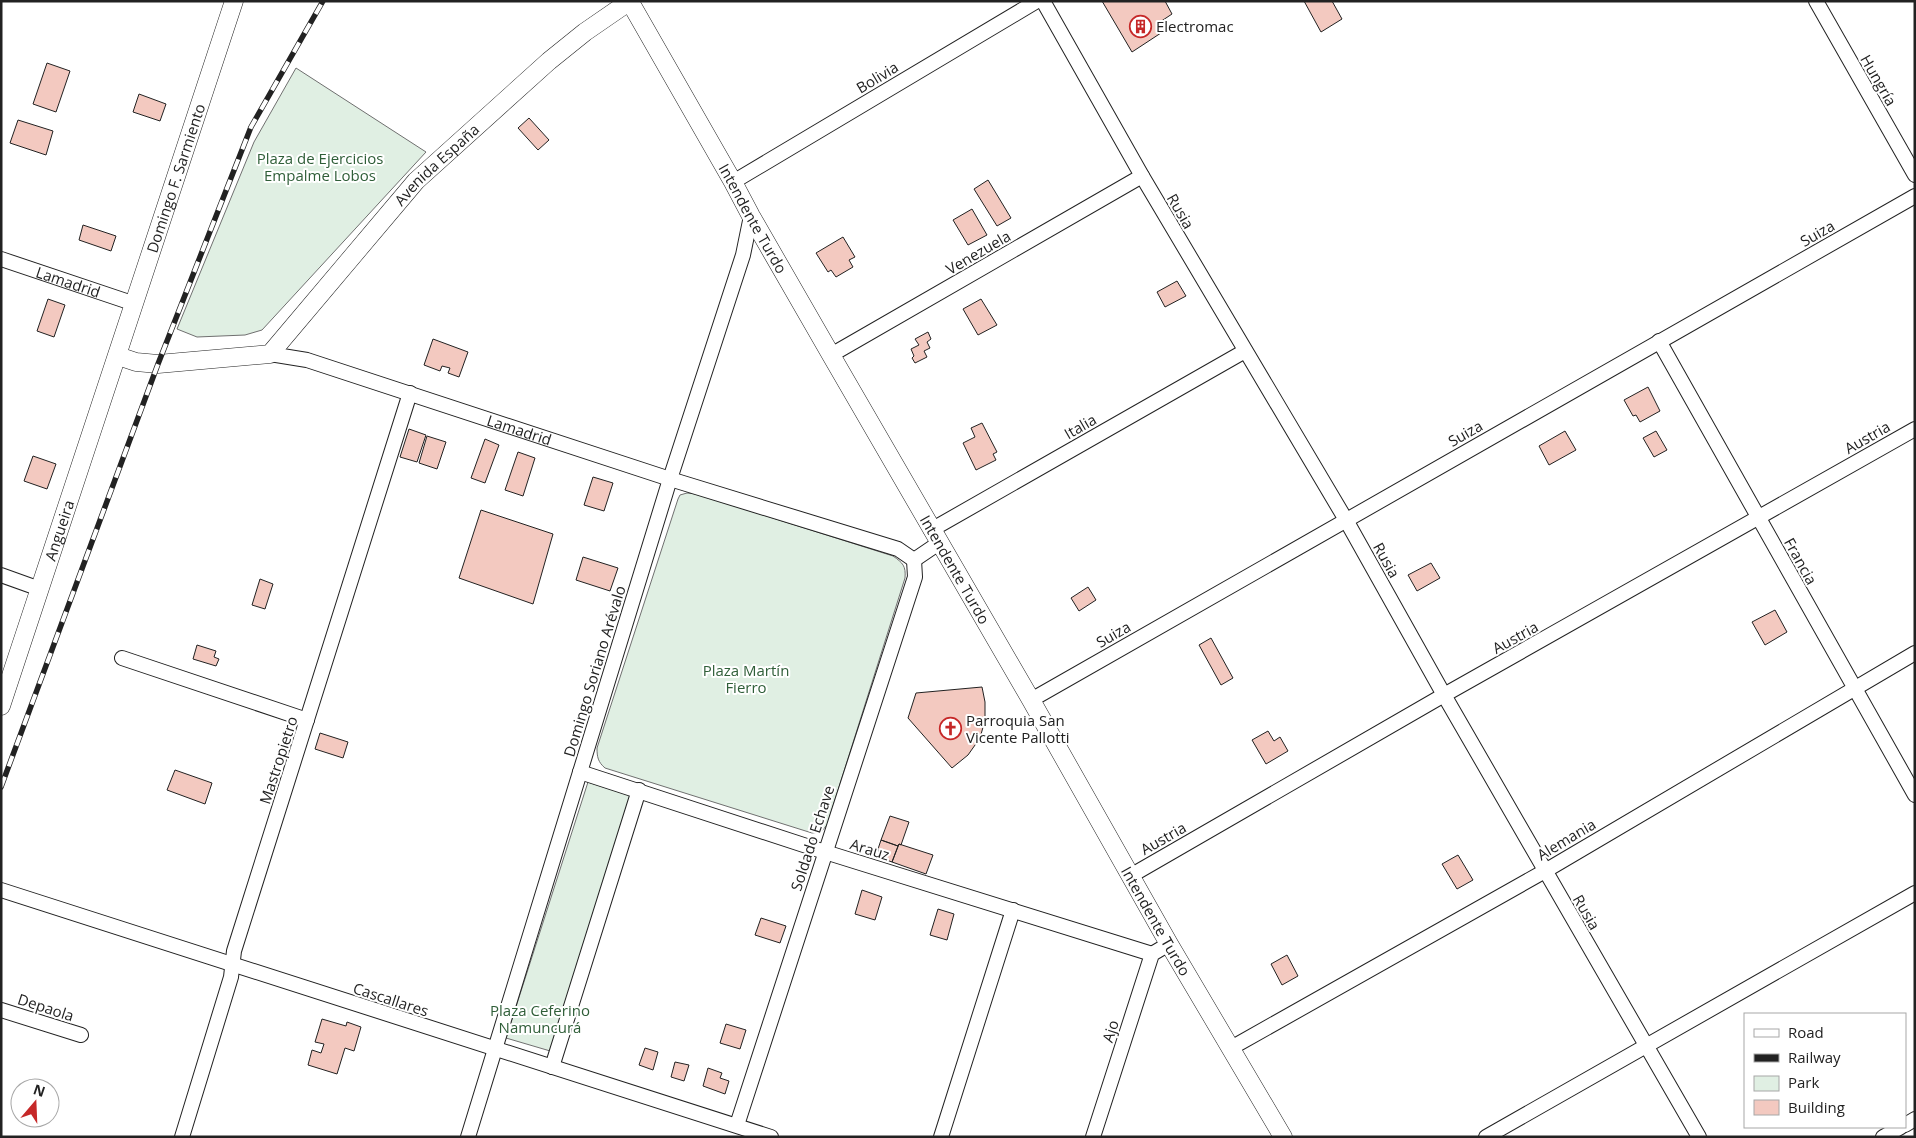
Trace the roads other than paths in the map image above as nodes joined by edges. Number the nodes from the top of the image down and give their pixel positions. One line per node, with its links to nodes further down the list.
1 (234, 1): 12 (street, Domingo F. Sarmiento)
2 (630, 1): 8 (street, Intendente Turdo); 15 (street, Avenida España)
3 (1037, 1): 8 (street, Bolivia)
4 (1043, 1): 7 (street, Rusia)
5 (1816, 1): 6 (street, Hungría)
6 (1915, 175)
7 (1142, 176): 14 (street, Rusia); 16 (street, Venezuela)
8 (733, 182): 10 (street, Intendente Turdo)
9 (1915, 196): 13 (street, Suiza)
10 (751, 216): 16 (street, Intendente Turdo); 20 (street, Domingo Soriano Arévalo)
11 (1, 259): 12 (street, Lamadrid)
12 (135, 304): 17 (street, Domingo F. Sarmiento)
13 (1659, 342): 21 (street, Francia); 22 (street, Suiza)
14 (1244, 351): 22 (street, Rusia); 23 (street, Italia)
15 (270, 354): 17 (street, Lamadrid); 18 (street, Lamadrid)
16 (830, 355): 23 (street, Intendente Turdo)
17 (118, 356): 26 (street, Angueira)
18 (410, 393): 20 (street, Lamadrid); 33 (street, Mastropietro)
19 (1915, 429): 21 (street, Austria)
20 (670, 479): 24 (street, Lamadrid); 34 (street, Domingo Soriano Arévalo)
21 (1758, 519): 29 (street, Francia); 30 (street, Austria)
22 (1346, 520): 30 (street, Rusia); 31 (street, Suiza)
23 (935, 536): 24 (street, Italia); 31 (street, Intendente Turdo)
24 (914, 560): 37 (street, Soldado Echave)
25 (1, 576): 26 (street)
26 (40, 588): 32 (street, Angueira)
27 (1915, 653): 29 (street, Alemania)
28 (122, 658): 33 (street)
29 (1854, 688): 36 (street, Francia); 38 (street, Alemania)
30 (1444, 695): 38 (street, Rusia); 39 (street, Austria)
31 (1031, 700): 39 (street, Intendente Turdo)
32 (1, 706)
33 (308, 720): 45 (street, Mastropietro)
34 (580, 772): 35 (street, Arauz); 50 (street, Domingo Soriano Arévalo)
35 (639, 790): 37 (street, Arauz); 51 (street)
36 (1915, 795)
37 (825, 852): 42 (street, Arauz); 52 (street, Soldado Echave)
38 (1545, 871): 48 (street, Rusia); 49 (street, Alemania)
39 (1132, 875): 43 (street, Intendente Turdo)
40 (1, 890): 45 (street, Cascallares)
41 (1915, 893): 48 (street)
42 (1012, 910): 44 (street, Arauz); 57 (street)
43 (1169, 944): 44 (street); 49 (street, Intendente Turdo)
44 (1152, 954): 58 (street, Ajo)
45 (233, 965): 50 (street, Cascallares); 55 (street, Mastropietro)
46 (1, 1010): 47 (street, Depaola)
47 (81, 1035)
48 (1645, 1046): 60 (street); 61 (street, Rusia)
49 (1231, 1048): 59 (street, Intendente Turdo)
50 (494, 1049): 51 (street, Cascallares); 56 (street, Domingo Soriano Arévalo)
51 (552, 1067): 52 (street, Cascallares)
52 (737, 1125): 54 (street, Cascallares)
53 (1899, 1128): 62 (street)
54 (765, 1136)
55 (182, 1137)
56 (468, 1137)
57 (941, 1137)
58 (1093, 1137)
59 (1282, 1137)
60 (1486, 1137)
61 (1699, 1137)
62 (1883, 1137)

